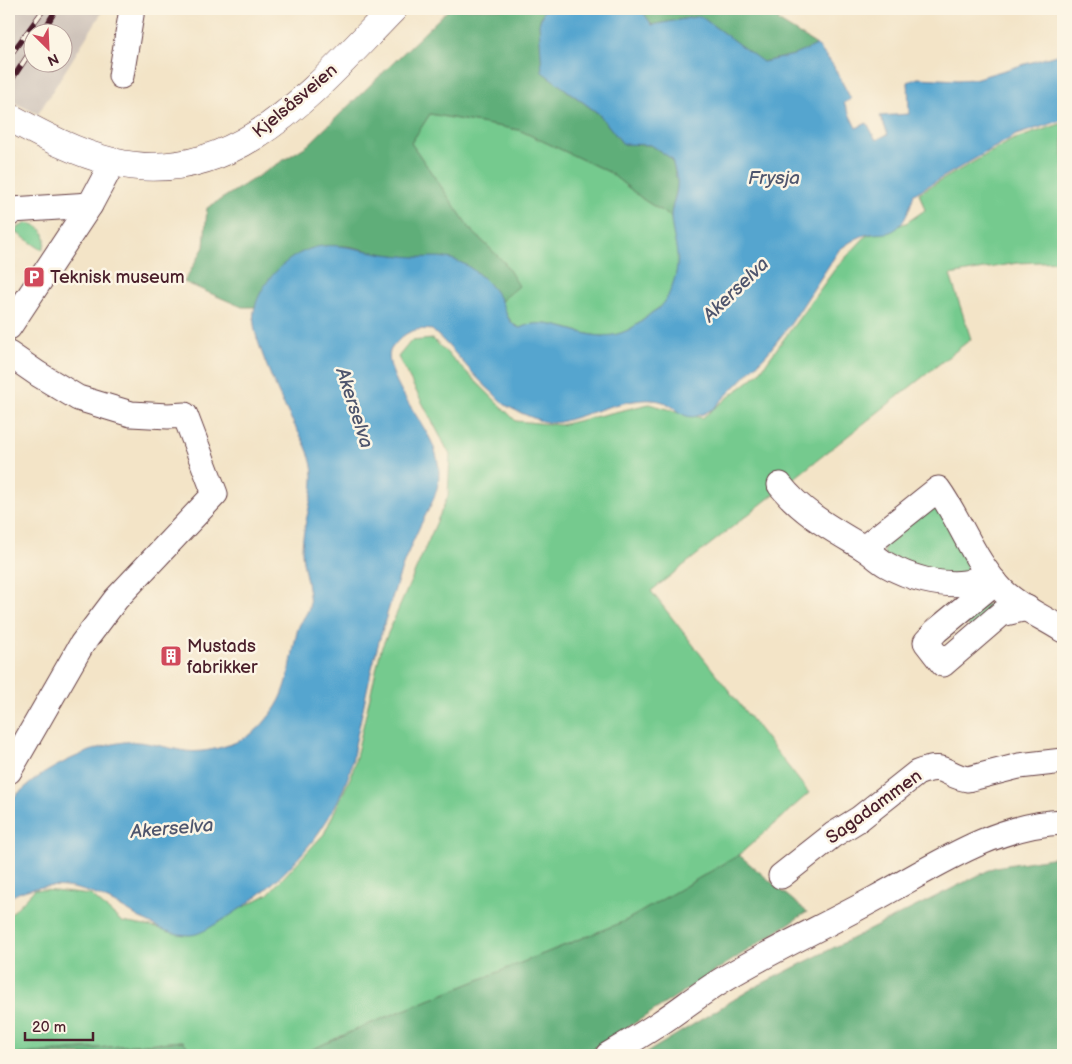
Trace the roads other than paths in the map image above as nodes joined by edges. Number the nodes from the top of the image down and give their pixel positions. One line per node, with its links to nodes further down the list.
1 (132, 9): 3 (lane)
2 (394, 9): 5 (main road, Kjelsåsveien)
3 (121, 76)
4 (9, 116): 5 (main road, Kjelsåsveien)
5 (113, 162): 6 (lane)
6 (90, 205): 7 (lane); 8 (lane)
7 (9, 214)
8 (9, 328)
9 (9, 354): 16 (lane)
10 (780, 485): 11 (lane)
11 (864, 548): 12 (lane); 12 (lane)
12 (995, 582): 13 (lane); 13 (lane)
13 (1027, 608): 14 (lane)
14 (1063, 630)
15 (1063, 761): 18 (lane, Sagadammen)
16 (9, 771)
17 (1063, 822): 19 (lane)
18 (781, 876)
19 (608, 1055)

